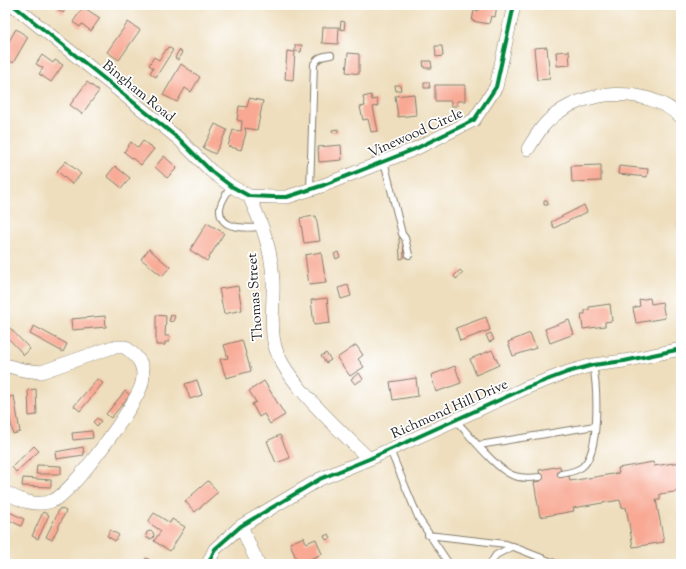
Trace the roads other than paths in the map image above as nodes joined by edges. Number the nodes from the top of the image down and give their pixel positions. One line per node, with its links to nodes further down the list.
1 (13, 5): 7 (street, Bingham Road)
2 (514, 5): 6 (street, Vinewood Circle)
3 (330, 55): 8 (lane)
4 (681, 117): 5 (street)
5 (528, 149)
6 (384, 161): 8 (street, Vinewood Circle); 11 (lane)
7 (231, 186): 9 (street, Bingham Road); 10 (lane)
8 (310, 190): 9 (street, Vinewood Circle)
9 (249, 196): 10 (street, Thomas Street)
10 (263, 227): 19 (street, Thomas Street)
11 (409, 255)
12 (681, 349): 14 (street, Richmond Hill Drive)
13 (5, 365): 22 (street)
14 (594, 365): 15 (street, Richmond Hill Drive); 16 (lane)
15 (456, 421): 17 (lane); 18 (street, Richmond Hill Drive)
16 (595, 426): 17 (lane); 20 (lane)
17 (479, 444): 21 (lane)
18 (390, 450): 19 (street, Richmond Hill Drive); 24 (lane)
19 (369, 459): 23 (street, Richmond Hill Drive)
20 (561, 474)
21 (540, 477)
22 (5, 492)
23 (241, 526): 26 (street, Richmond Hill Drive); 27 (street)
24 (428, 534): 25 (lane); 28 (lane)
25 (513, 546): 29 (lane); 30 (lane)
26 (208, 564)
27 (258, 564)
28 (449, 564)
29 (490, 564)
30 (557, 564)

